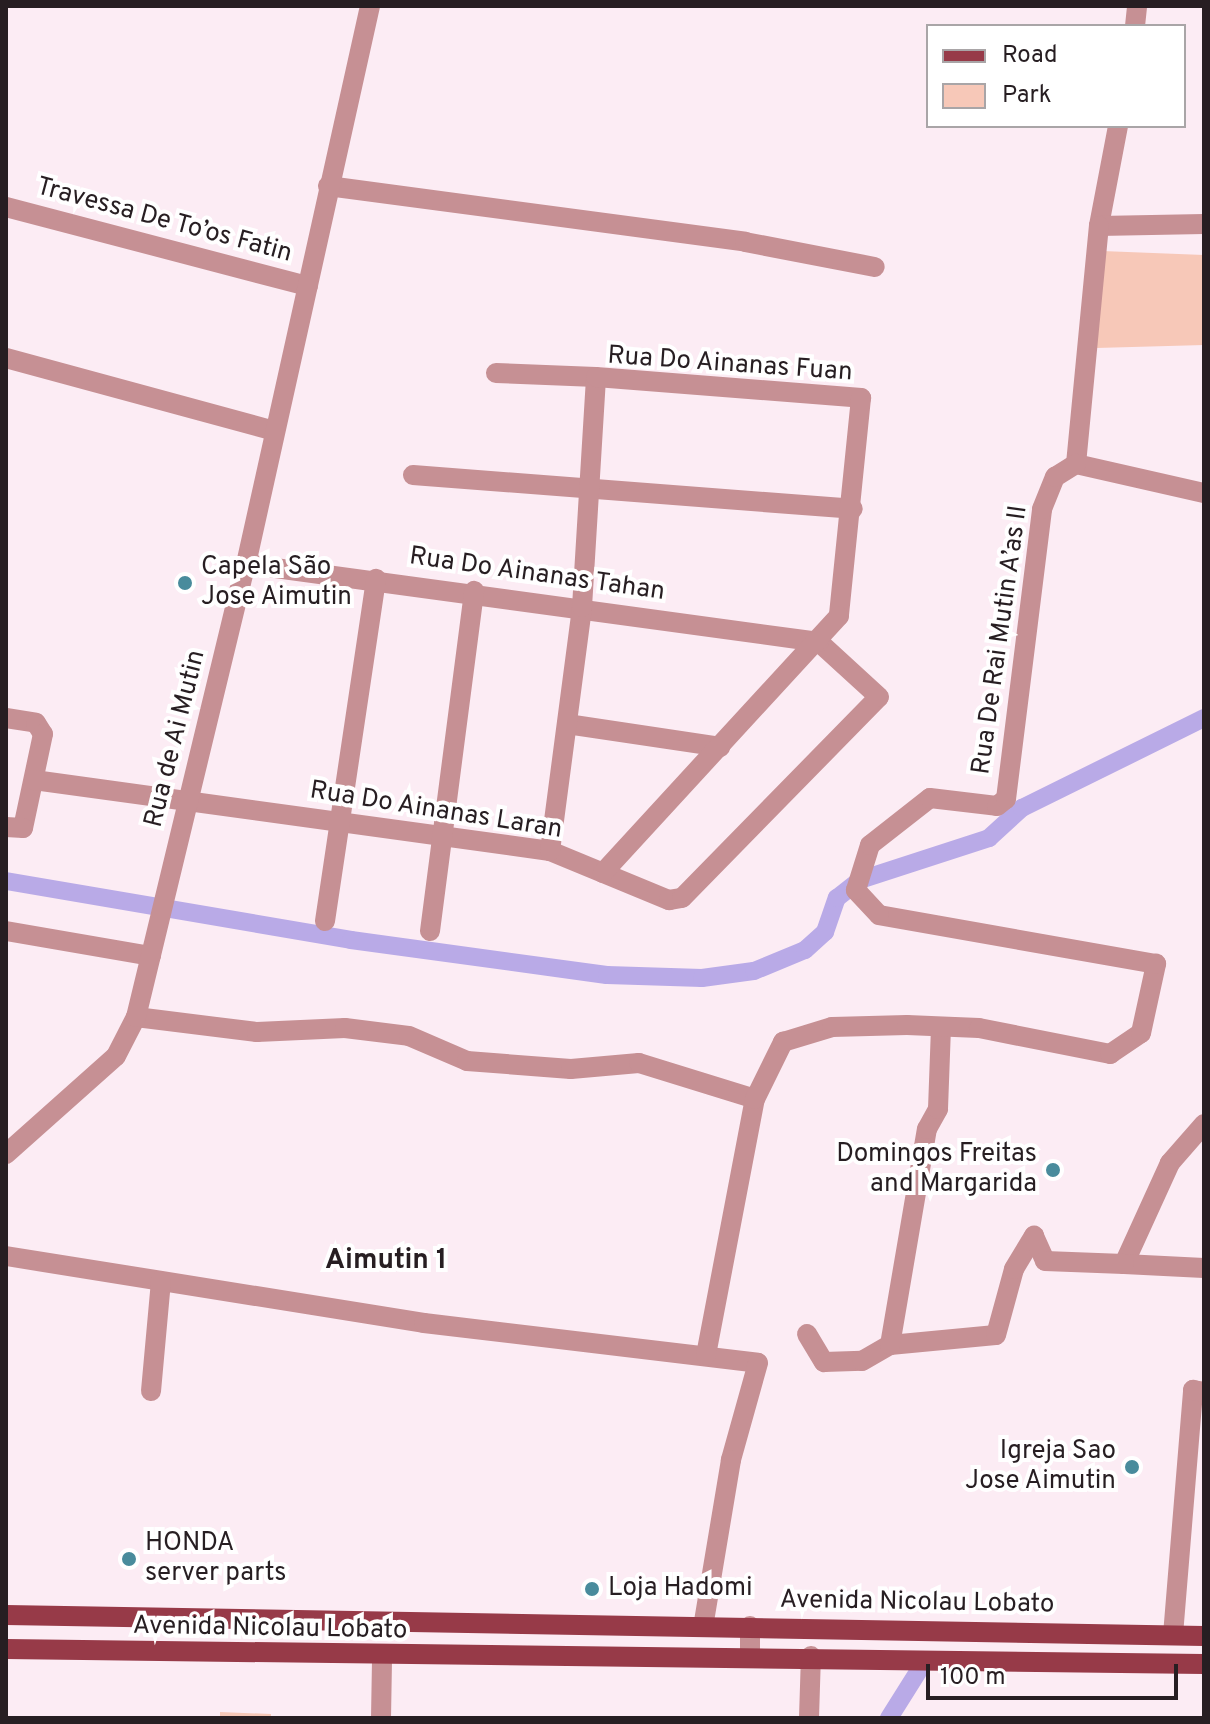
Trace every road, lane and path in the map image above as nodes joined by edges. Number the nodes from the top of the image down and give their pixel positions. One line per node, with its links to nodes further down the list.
1 (370, 6): 3 (street, Rua de Ai Mutin)
2 (1118, 128): 6 (street)
3 (328, 186): 7 (street); 8 (street, Rua de Ai Mutin)
4 (6, 207): 8 (street, Travessa De To’os Fatin)
5 (1204, 224): 6 (street)
6 (1099, 226): 13 (street)
7 (875, 267)
8 (308, 286): 12 (street, Rua de Ai Mutin)
9 (6, 358): 12 (street)
10 (496, 373): 11 (street)
11 (596, 377): 15 (street, Rua Do Ainanas Fuan); 17 (street, Rua Do Ainanas Fuan)
12 (271, 430): 18 (street, Rua de Ai Mutin)
13 (1076, 464): 16 (street); 38 (street, Rua De Rai Mutin A’as II)
14 (413, 475): 15 (street)
15 (589, 492): 17 (street); 21 (street, Rua Do Ainanas Fuan)
16 (1204, 493)
17 (853, 509): 22 (street, Rua Do Ainanas Fuan)
18 (246, 564): 19 (street, Rua Do Ainanas Tahan); 27 (street, Rua de Ai Mutin)
19 (376, 579): 20 (street, Rua Do Ainanas Tahan); 28 (street)
20 (474, 591): 21 (street, Rua Do Ainanas Tahan); 30 (street)
21 (582, 607): 22 (street, Rua Do Ainanas Tahan); 24 (street, Rua Do Ainanas Fuan)
22 (819, 642): 25 (street, Rua Do Ainanas Fuan); 32 (street, Rua Do Ainanas Laran)
23 (6, 718): 26 (street)
24 (567, 724): 25 (street); 31 (street, Rua Do Ainanas Fuan)
25 (720, 747): 32 (street, Rua Do Ainanas Fuan)
26 (34, 780): 27 (street, Rua Do Ainanas Laran); 29 (street)
27 (187, 800): 28 (street, Rua Do Ainanas Laran); 36 (street, Rua de Ai Mutin)
28 (344, 820): 30 (street, Rua Do Ainanas Laran); 33 (street)
29 (6, 827)
30 (442, 835): 31 (street, Rua Do Ainanas Laran); 35 (street)
31 (550, 851): 32 (street, Rua Do Ainanas Laran)
32 (603, 873)
33 (325, 921)
34 (6, 931): 36 (street)
35 (430, 931)
36 (151, 956): 37 (street, Rua de Ai Mutin)
37 (136, 1017): 39 (street); 41 (street, Rua de Ai Mutin)
38 (941, 1027): 39 (street, Rua De Rai Mutin A’as II); 47 (street)
39 (755, 1099): 48 (street, Rua De Rai Mutin A’as II)
40 (1204, 1124): 43 (street)
41 (6, 1154)
42 (6, 1256): 45 (street)
43 (1124, 1264): 44 (street); 47 (street)
44 (1204, 1268)
45 (161, 1281): 48 (street); 49 (street)
46 (807, 1334): 47 (street)
47 (890, 1345)
48 (706, 1355): 53 (street)
49 (151, 1391)
50 (1204, 1392): 54 (street)
51 (6, 1615): 53 (main road, Avenida Nicolau Lobato)
52 (750, 1626): 53 (main road, Avenida Nicolau Lobato); 54 (main road, Avenida Nicolau Lobato); 57 (street)
53 (703, 1627)
54 (1173, 1635): 55 (main road, Avenida Nicolau Lobato)
55 (1204, 1636)
56 (6, 1649): 59 (main road, Avenida Nicolau Lobato)
57 (750, 1656): 58 (main road, Avenida Nicolau Lobato); 59 (main road, Avenida Nicolau Lobato)
58 (811, 1656): 60 (main road, Avenida Nicolau Lobato); 62 (street)
59 (382, 1658): 61 (street)
60 (1204, 1664)
61 (381, 1718)
62 (809, 1718)

